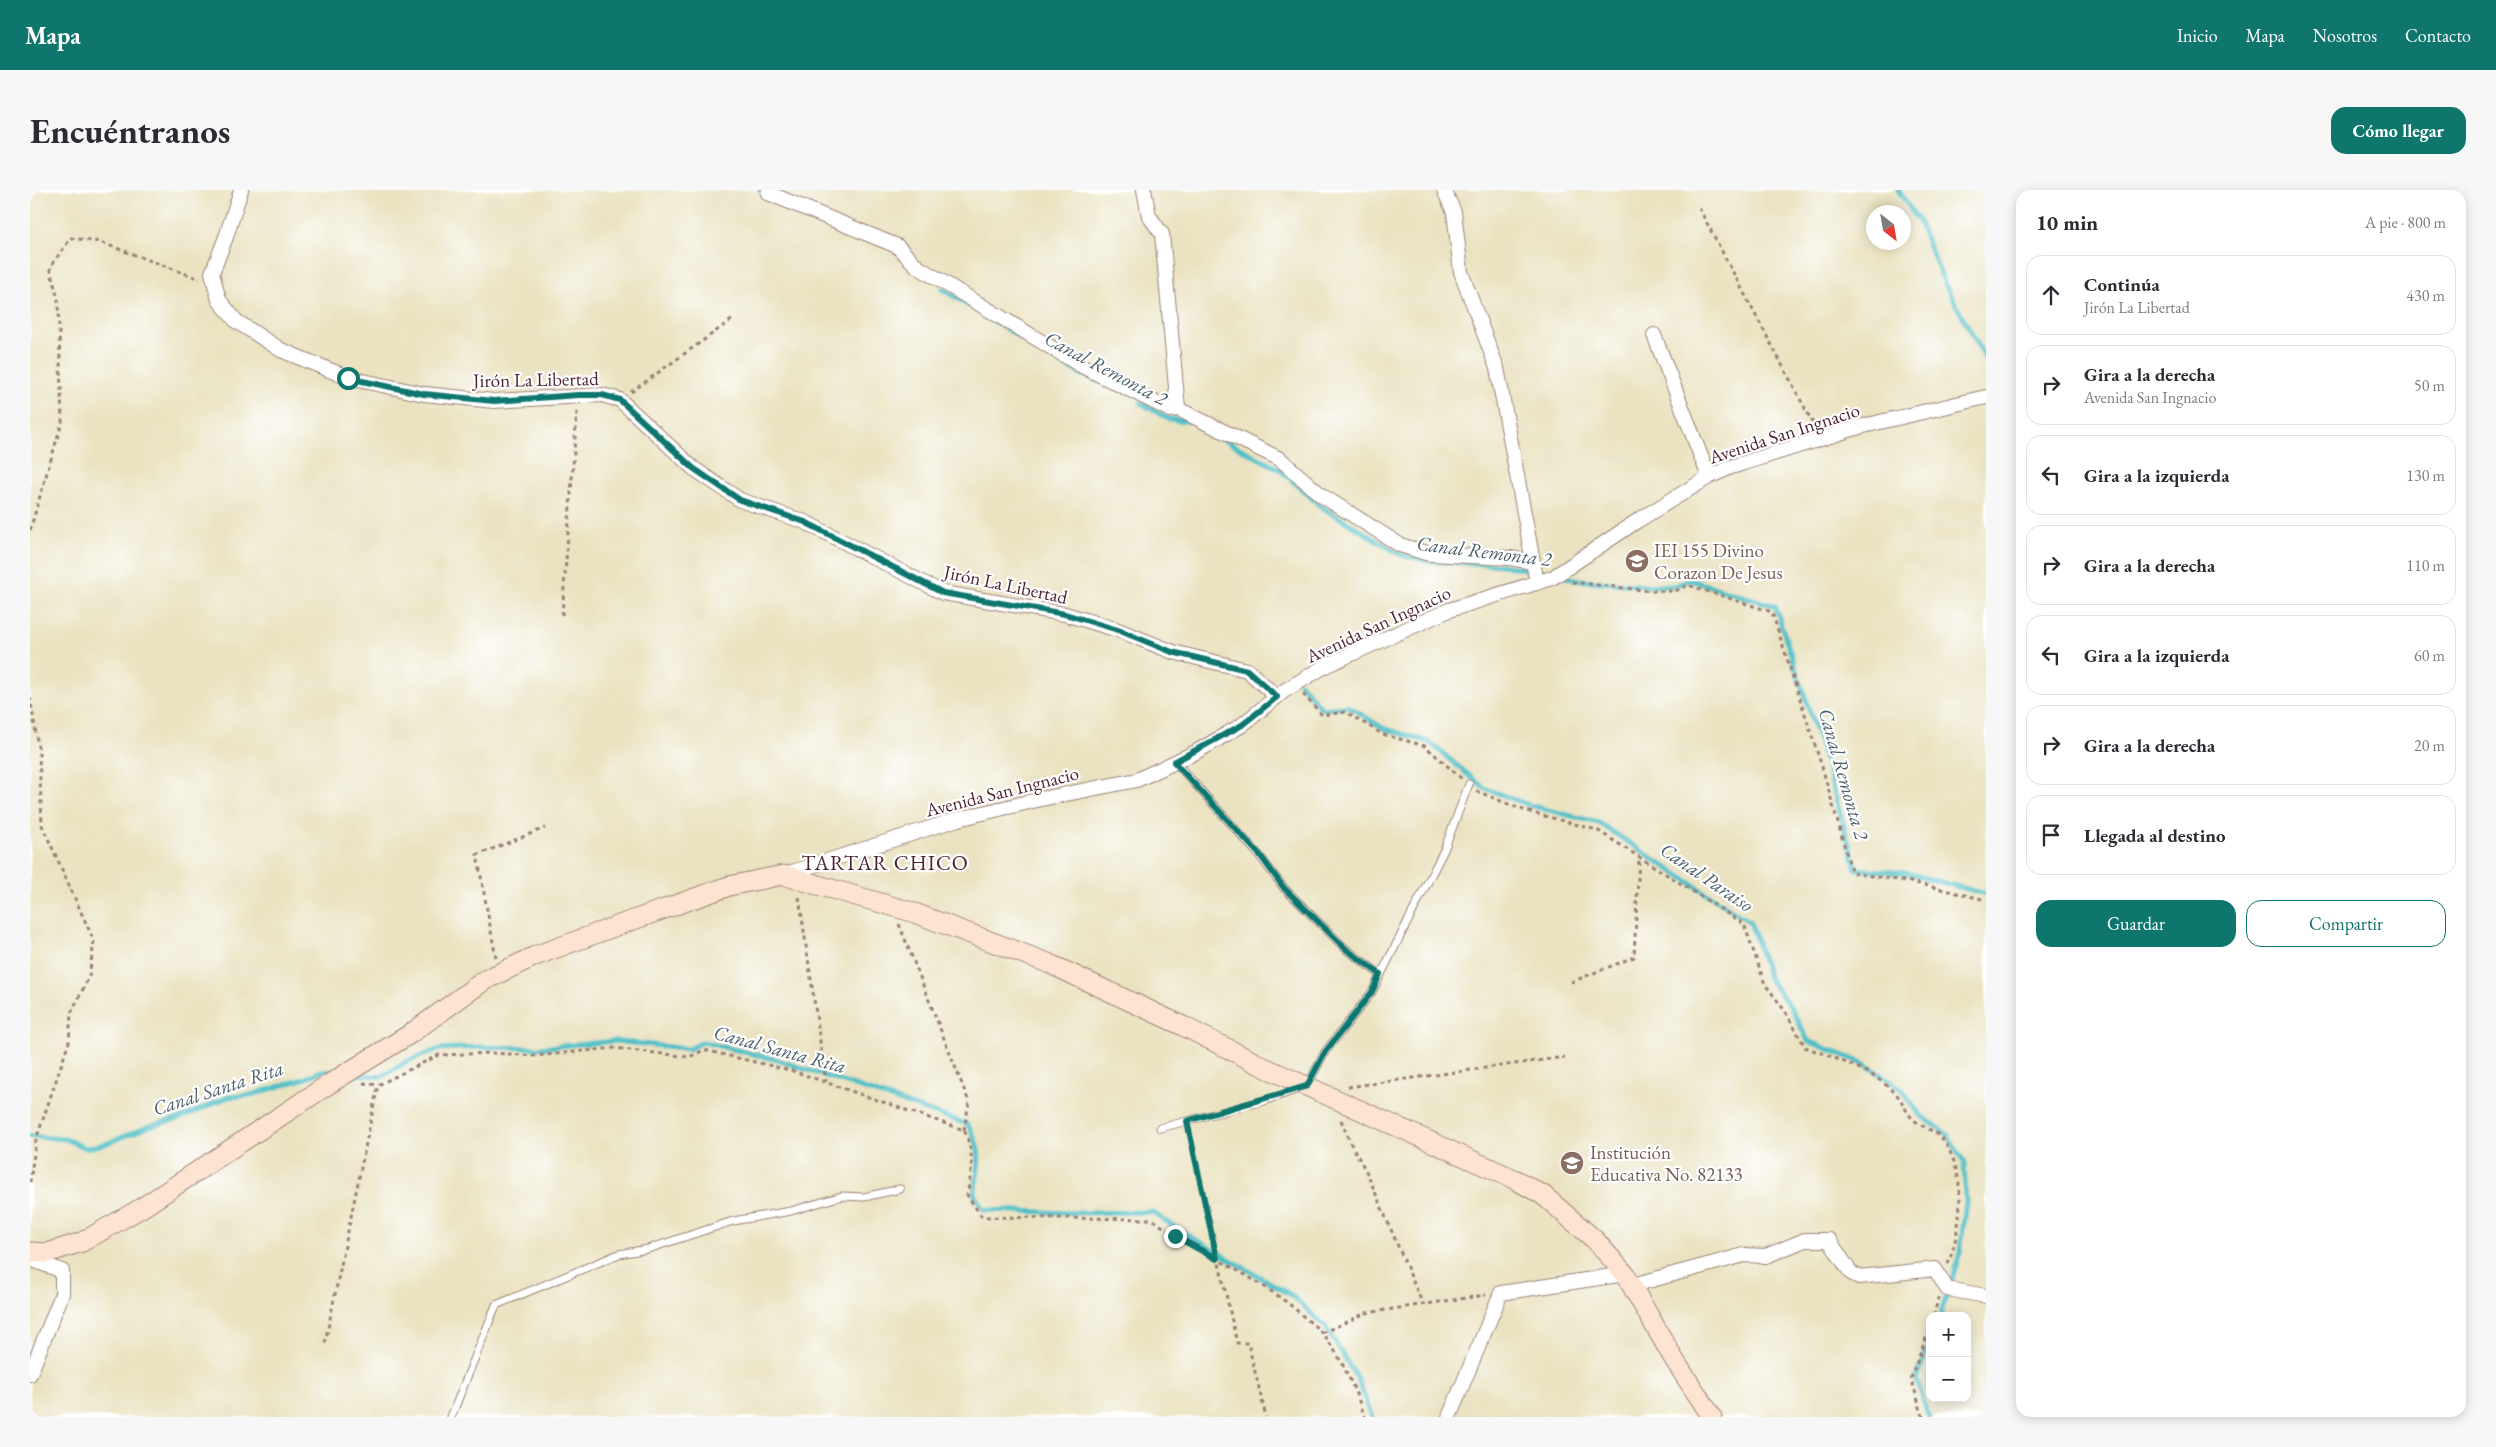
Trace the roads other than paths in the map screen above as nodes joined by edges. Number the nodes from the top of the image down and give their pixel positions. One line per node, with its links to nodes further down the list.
1 (241, 190): 11 (street, Jirón La Libertad)
2 (1144, 190): 7 (street)
3 (1444, 190): 9 (street)
4 (768, 193): 7 (street)
5 (1654, 335): 8 (street)
6 (1986, 397): 8 (street, Avenida San Ingnacio)
7 (1178, 409): 9 (street)
8 (1709, 477): 10 (street, Avenida San Ingnacio)
9 (1533, 562): 10 (street)
10 (1537, 583): 11 (street, Avenida San Ingnacio)
11 (1277, 697): 12 (street, Avenida San Ingnacio)
12 (1174, 762): 14 (street, Avenida San Ingnacio); 15 (lane)
13 (1469, 784): 15 (lane)
14 (789, 877): 16 (street); 19 (street)
15 (1380, 974): 16 (lane)
16 (1307, 1086): 17 (lane); 21 (street)
17 (1160, 1128)
18 (900, 1189): 24 (lane)
19 (30, 1252)
20 (30, 1259): 23 (street)
21 (1629, 1280): 22 (street); 25 (street); 26 (street)
22 (1986, 1296)
23 (30, 1374)
24 (451, 1417)
25 (1448, 1417)
26 (1712, 1417)

